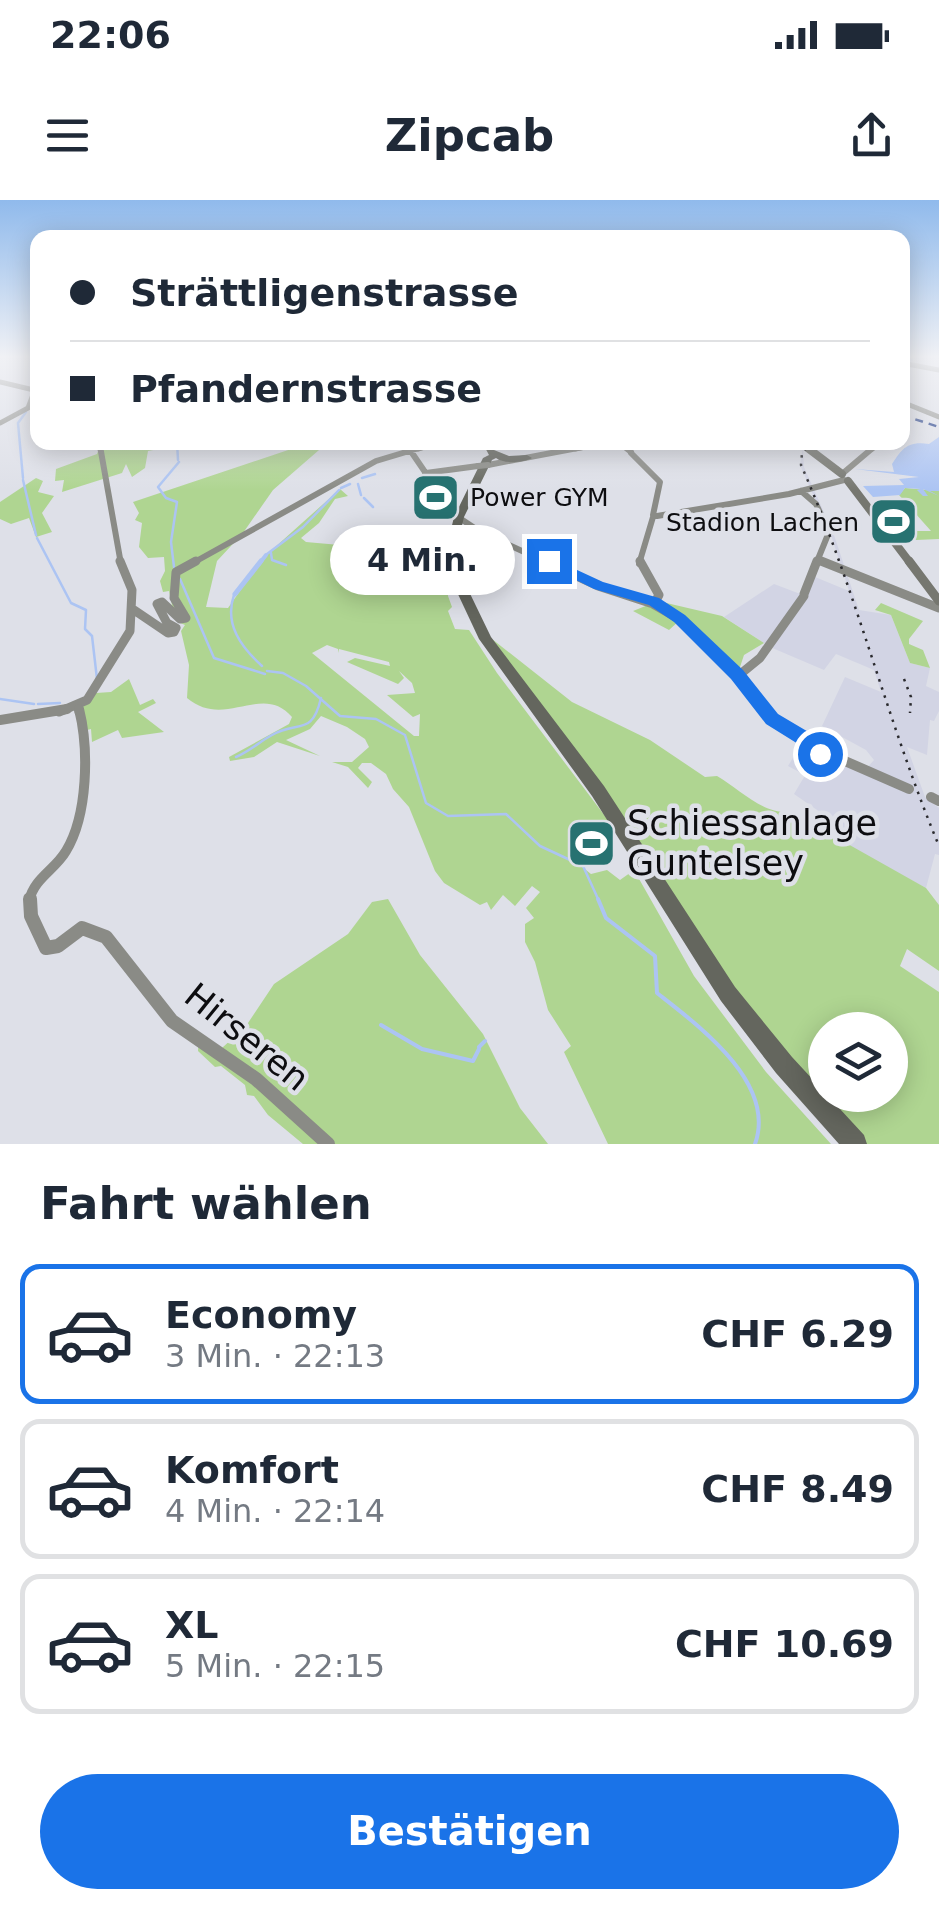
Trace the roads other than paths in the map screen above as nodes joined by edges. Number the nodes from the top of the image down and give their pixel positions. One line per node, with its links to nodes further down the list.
1 (30, 403): 4 (street)
2 (910, 405): 3 (street)
3 (936, 415)
4 (0, 423)
5 (101, 450): 23 (street)
6 (405, 450): 23 (street)
7 (410, 450): 14 (street)
8 (485, 450): 13 (highway)
9 (564, 450): 13 (main road)
10 (628, 450): 18 (street)
11 (810, 450): 15 (main road)
12 (872, 450): 15 (street)
13 (486, 464): 14 (street); 16 (highway); 16 (highway); 19 (highway)
14 (424, 473): 21 (street)
15 (844, 477): 17 (street); 22 (main road)
16 (472, 491): 19 (highway)
17 (801, 491): 18 (street); 20 (street)
18 (655, 516): 21 (street)
19 (458, 517): 29 (highway); 30 (highway)
20 (818, 560): 22 (street); 24 (street)
21 (652, 602): 24 (street)
22 (939, 605)
23 (134, 610): 25 (street)
24 (736, 675): 27 (street)
25 (78, 706): 26 (street); 28 (street, Hirseren)
26 (0, 720)
27 (909, 788)
28 (325, 1142)
29 (847, 1144)
30 (855, 1144)

